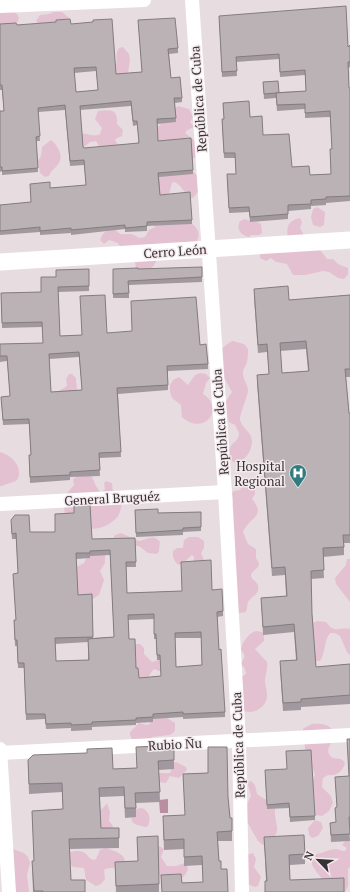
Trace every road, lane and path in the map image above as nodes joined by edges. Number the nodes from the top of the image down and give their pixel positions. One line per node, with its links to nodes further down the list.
1 (144, 0): 3 (street)
2 (192, 0): 5 (street, República de Cuba)
3 (0, 6)
4 (350, 240): 5 (street, Cerro León)
5 (208, 249): 6 (street, Cerro León); 7 (street, República de Cuba)
6 (0, 262)
7 (225, 492): 8 (street, General Bruguéz); 10 (street, República de Cuba)
8 (0, 504)
9 (350, 735): 10 (street, Rubio Ñu)
10 (239, 741): 12 (street, Rubio Ñu); 14 (street, República de Cuba)
11 (0, 750): 12 (street)
12 (0, 753): 13 (street)
13 (9, 892)
14 (242, 892)

